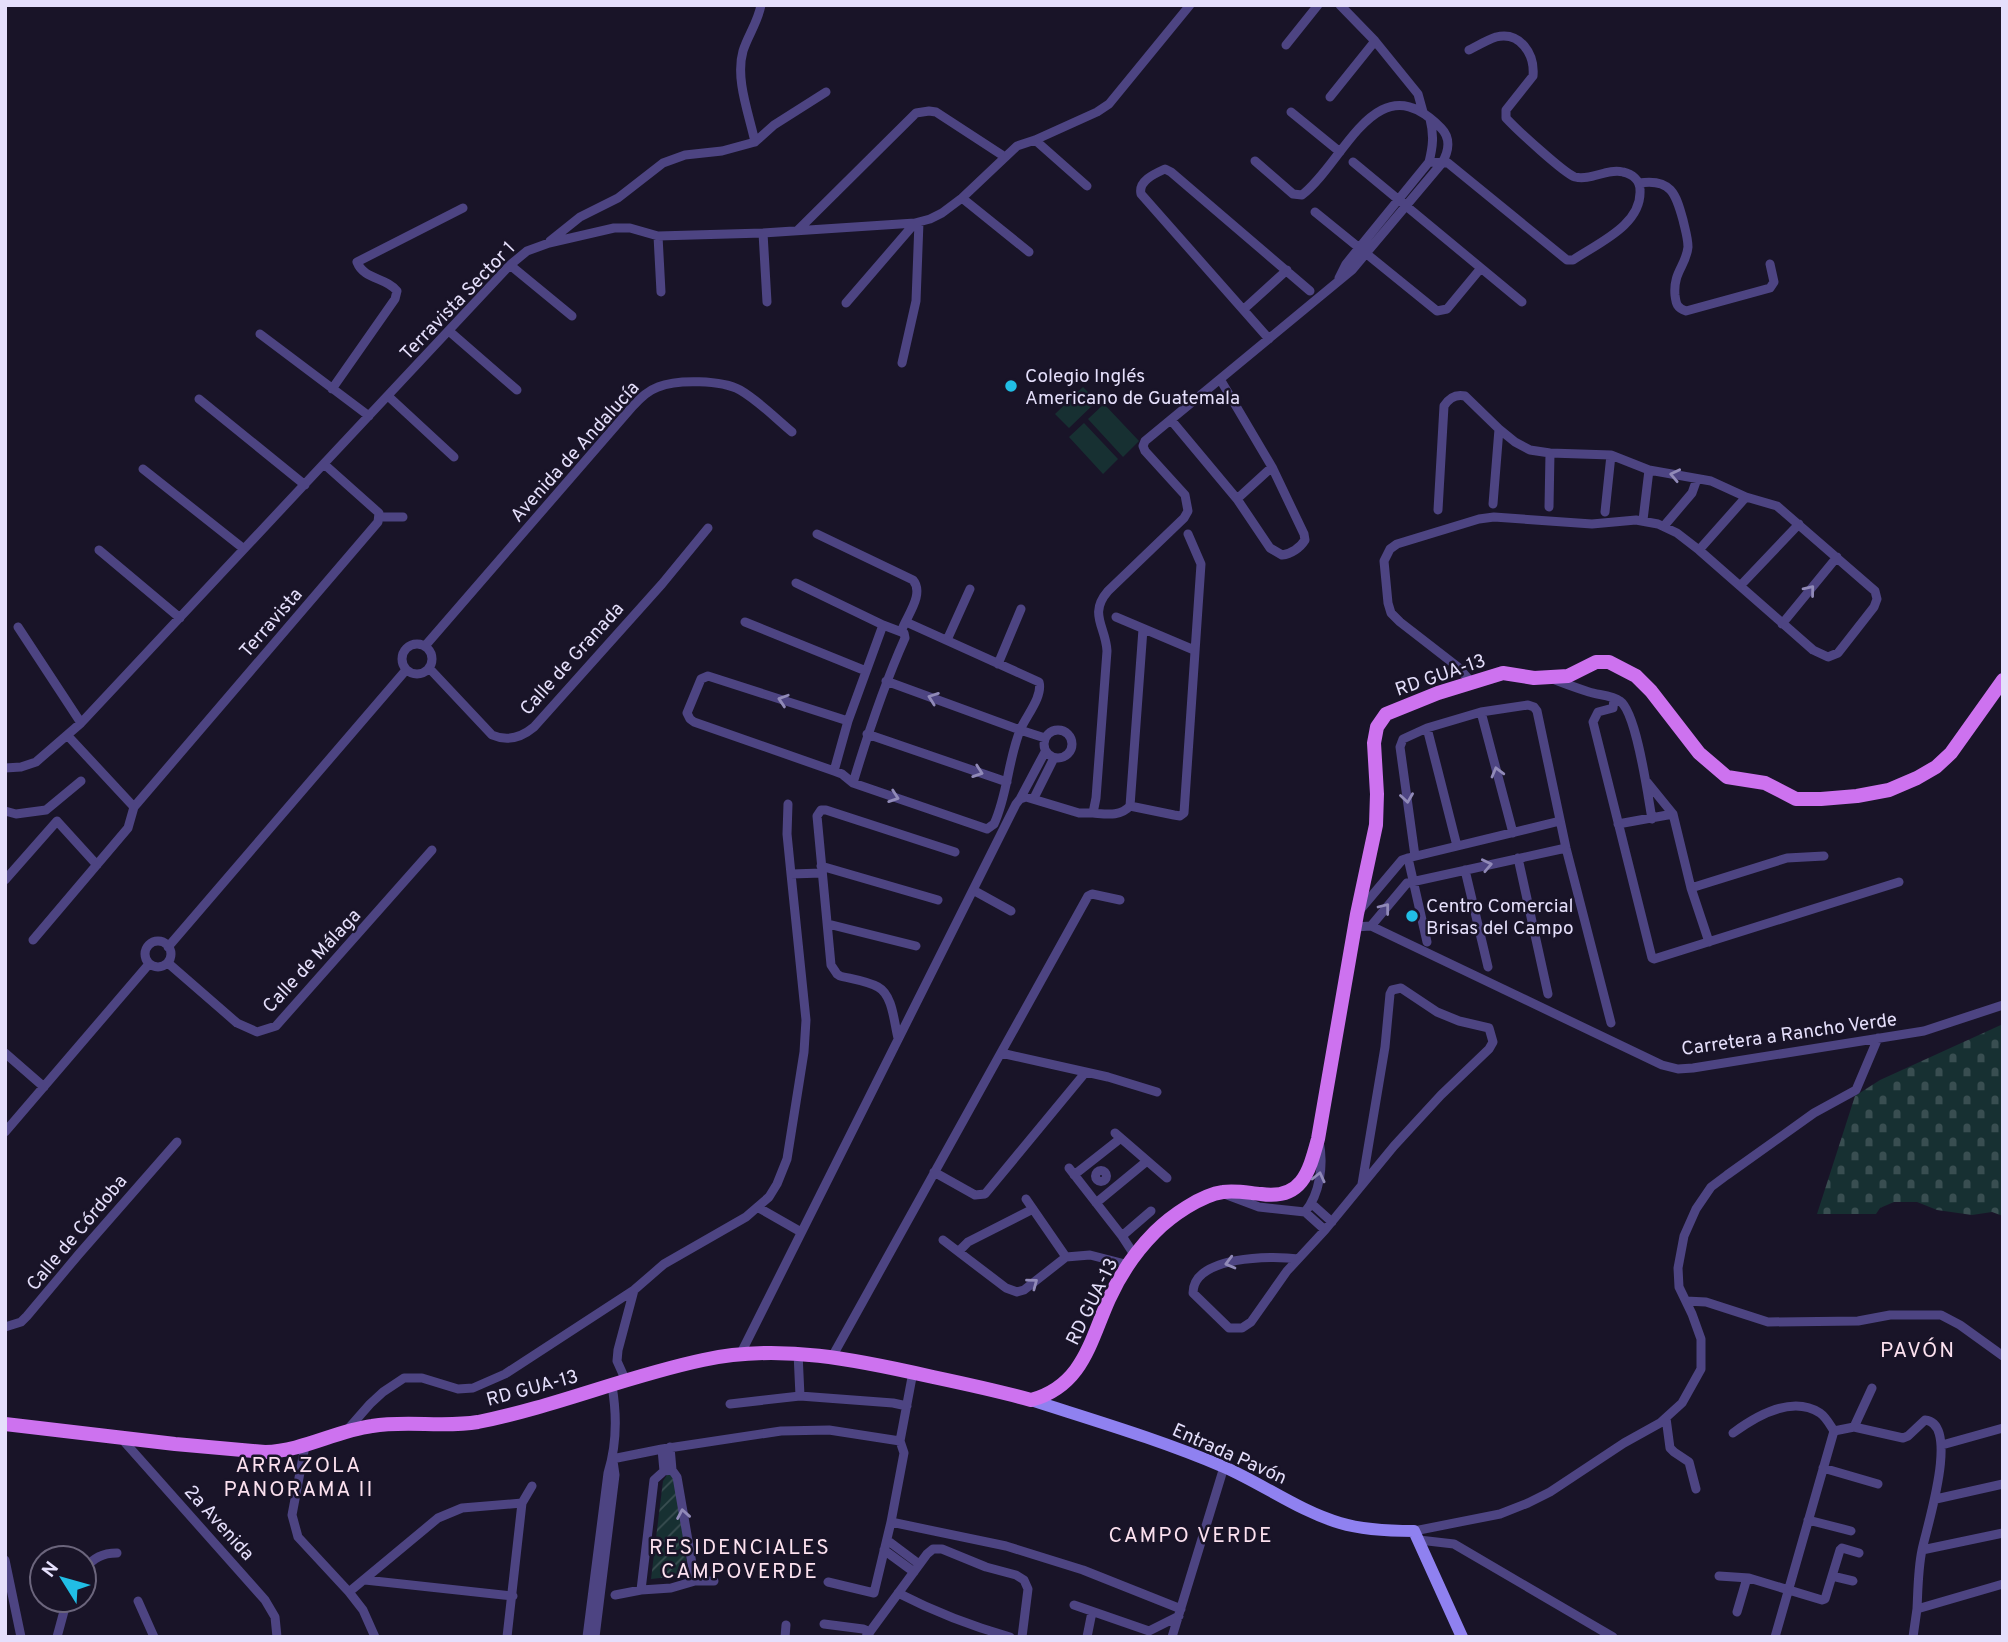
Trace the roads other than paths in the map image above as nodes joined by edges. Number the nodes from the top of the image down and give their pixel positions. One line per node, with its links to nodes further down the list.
1 (761, 5): 13 (street)
2 (1190, 5): 12 (street, Terravista Sector 1)
3 (1318, 5): 6 (street)
4 (1340, 5): 5 (street)
5 (1375, 41): 9 (street); 11 (street)
6 (1286, 45)
7 (1469, 50): 20 (street)
8 (826, 92): 13 (street)
9 (1330, 97)
10 (1292, 112): 14 (street)
11 (1427, 115): 14 (street); 18 (street); 19 (street)
12 (1035, 140): 15 (street, Terravista Sector 1); 21 (street)
13 (755, 142): 30 (street)
14 (1340, 152): 16 (street)
15 (1005, 157): 22 (street, Terravista Sector 1); 27 (street)
16 (1255, 161)
17 (1353, 162): 23 (street)
18 (1429, 162): 19 (street); 23 (street)
19 (1442, 163): 20 (street); 23 (street)
20 (1639, 183): 33 (street)
21 (1087, 186)
22 (962, 198): 26 (street, Terravista Sector 1); 32 (street)
23 (1403, 203): 31 (street); 35 (street)
24 (463, 208): 49 (street)
25 (1315, 212): 31 (street)
26 (917, 223): 27 (street, Terravista Sector 1); 41 (street); 47 (street)
27 (798, 230): 28 (street, Terravista Sector 1)
28 (762, 233): 29 (street, Terravista Sector 1); 39 (street)
29 (658, 236): 30 (street, Terravista Sector 1); 38 (street)
30 (549, 243): 34 (street, Terravista Sector 1)
31 (1363, 250): 35 (street); 46 (street)
32 (1029, 252)
33 (1770, 264)
34 (510, 265): 43 (street); 44 (street, Terravista Sector 1)
35 (1481, 268): 40 (street)
36 (1287, 270): 37 (street); 42 (street); 42 (street)
37 (1310, 291)
38 (661, 292)
39 (766, 302)
40 (1522, 302)
41 (846, 303)
42 (1244, 309): 46 (street)
43 (572, 316)
44 (449, 331): 50 (street); 51 (street, Terravista Sector 1)
45 (260, 334): 49 (street)
46 (1269, 339): 48 (street)
47 (902, 363)
48 (1220, 379): 54 (street); 61 (street)
49 (332, 389): 53 (street)
50 (517, 390)
51 (388, 396): 53 (street, Terravista Sector 1); 59 (street)
52 (200, 399): 65 (street)
53 (369, 416): 60 (street, Terravista Sector 1)
54 (1171, 419): 67 (street); 130 (street)
55 (1499, 429): 57 (street); 68 (street); 70 (street)
56 (792, 432): 98 (street, Avenida de Andalucía)
57 (1550, 453): 58 (street); 69 (street)
58 (1611, 455): 63 (street); 71 (street)
59 (454, 457)
60 (324, 464): 65 (street, Terravista Sector 1); 72 (street)
61 (1272, 467): 67 (street); 67 (street)
62 (143, 469): 80 (street)
63 (1649, 470): 64 (street, one-way to 63); 74 (street)
64 (1697, 479): 66 (street); 76 (street)
65 (305, 485): 80 (street, Terravista Sector 1)
66 (1746, 497): 75 (street); 82 (street)
67 (1237, 499)
68 (1493, 504)
69 (1549, 507)
70 (1438, 510)
71 (1605, 512)
72 (379, 517): 73 (street); 128 (street, Terravista)
73 (403, 517)
74 (1643, 520): 76 (street); 107 (street)
75 (1799, 524): 83 (street); 85 (street)
76 (1664, 526): 82 (street)
77 (708, 528): 101 (street, Calle de Granada)
78 (817, 534): 91 (street)
79 (1188, 534): 99 (street)
80 (244, 549): 89 (street, Terravista Sector 1)
81 (99, 550): 89 (street)
82 (1699, 550): 85 (street)
83 (1837, 557): 92 (street, one-way to 83); 92 (street)
84 (796, 583): 93 (street)
85 (1740, 586): 92 (street)
86 (971, 589): 97 (street)
87 (1021, 609): 100 (street)
88 (1116, 617): 95 (street)
89 (180, 618): 111 (street, Terravista Sector 1)
90 (745, 622): 103 (street)
91 (906, 622): 96 (street); 97 (street)
92 (1782, 624)
93 (883, 625): 96 (street); 103 (street)
94 (18, 627): 111 (street)
95 (1143, 629): 99 (street); 127 (street)
96 (901, 632): 106 (street)
97 (947, 640): 100 (street)
98 (425, 646): 101 (street); 102 (street)
99 (1194, 650): 127 (street)
100 (998, 664): 113 (street)
101 (429, 668): 102 (street)
102 (406, 670): 163 (street)
103 (866, 671): 110 (street)
104 (1549, 678): 105 (main road, RD GUA-13); 107 (main road, RD GUA-13); 108 (street)
105 (2003, 680)
106 (886, 681): 113 (street, one-way to 106); 114 (street)
107 (1472, 683): 156 (main road, RD GUA-13)
108 (1615, 699): 121 (street); 134 (street)
109 (1481, 712): 112 (street); 133 (street); 135 (street, one-way to 109)
110 (848, 721): 119 (street); 119 (street, one-way to 119)
111 (81, 723): 115 (street, Terravista Sector 1)
112 (1427, 728): 136 (street); 141 (street, one-way to 141)
113 (1020, 730): 116 (street); 122 (street)
114 (867, 734): 122 (street, one-way to 122); 123 (street)
115 (68, 736): 118 (street); 128 (street)
116 (1045, 738): 117 (street); 117 (street)
117 (1050, 755): 124 (street); 125 (street)
118 (5, 768)
119 (834, 771): 123 (street)
120 (81, 781): 129 (street)
121 (1646, 781): 131 (street); 132 (street)
122 (1007, 782): 123 (street, one-way to 122)
123 (853, 783)
124 (1020, 799): 125 (street); 152 (street)
125 (1034, 799): 130 (street)
126 (788, 804): 147 (street)
127 (1130, 806): 130 (street)
128 (134, 807): 143 (street, Terravista)
129 (5, 811)
130 (1093, 813)
131 (1673, 814): 132 (street); 151 (street)
132 (1652, 819): 134 (street)
133 (1560, 821): 135 (street); 137 (street)
134 (1618, 824): 161 (street)
135 (1513, 832): 136 (street)
136 (1457, 846): 141 (street)
137 (1566, 848): 142 (street); 169 (street)
138 (432, 850): 164 (street, Calle de Málaga)
139 (956, 852): 144 (street)
140 (1824, 856): 151 (street)
141 (1412, 857): 145 (street); 149 (street)
142 (1518, 858): 146 (street, one-way to 142); 167 (street)
143 (97, 865): 148 (street); 159 (street, Terravista)
144 (821, 869): 147 (street); 153 (street); 157 (street)
145 (1394, 869): 149 (street); 156 (street)
146 (1465, 870): 149 (street); 166 (street)
147 (791, 874): 192 (street)
148 (5, 880)
149 (1410, 882): 158 (street, one-way to 149); 160 (street)
150 (1899, 882): 161 (street)
151 (1691, 888): 161 (street)
152 (973, 890): 155 (street); 170 (street)
153 (938, 900)
154 (1120, 900): 172 (street)
155 (1012, 911)
156 (1356, 920): 158 (street, Carretera a Rancho Verde); 178 (main road, RD GUA-13)
157 (828, 924): 162 (street); 170 (street)
158 (1371, 926): 171 (street, Carretera a Rancho Verde)
159 (33, 940)
160 (1427, 942)
161 (1709, 942)
162 (916, 946)
163 (168, 947): 164 (street); 165 (street)
164 (168, 963): 165 (street)
165 (149, 964): 175 (street)
166 (1488, 967)
167 (1548, 994)
168 (2003, 1005): 171 (street, Carretera a Rancho Verde)
169 (1611, 1023)
170 (898, 1038): 198 (street)
171 (1878, 1038): 206 (street)
172 (1001, 1053): 174 (street); 182 (street)
173 (5, 1054): 175 (street)
174 (1085, 1073): 176 (street); 182 (street)
175 (44, 1087): 177 (street)
176 (1157, 1092)
177 (5, 1132)
178 (1318, 1139): 188 (main road, RD GUA-13); 191 (street, one-way to 178)
179 (177, 1142): 207 (street, Calle de Córdoba)
180 (1147, 1161): 181 (street); 184 (street); 187 (street)
181 (1090, 1163): 183 (street); 186 (street)
182 (934, 1172): 211 (street)
183 (1100, 1177): 186 (street); 187 (street)
184 (1167, 1178)
185 (1362, 1184): 185 (street); 196 (street)
186 (1084, 1188): 190 (street)
187 (1114, 1188): 190 (street)
188 (1220, 1192): 195 (street); 204 (main road, RD GUA-13)
189 (1026, 1199): 193 (street)
190 (1096, 1203): 199 (street)
191 (1312, 1204): 195 (street); 196 (street)
192 (759, 1208): 198 (street); 205 (street)
193 (1033, 1209): 201 (street); 202 (street)
194 (1151, 1211): 199 (street)
195 (1305, 1212): 197 (street)
196 (1332, 1222): 197 (street)
197 (1325, 1230): 203 (street)
198 (801, 1233): 209 (street)
199 (1122, 1236): 204 (street)
200 (943, 1240): 201 (street)
201 (959, 1251): 202 (street, one-way to 202)
202 (1066, 1257): 204 (street)
203 (1298, 1259): 203 (street, one-way to 203)
204 (1132, 1261): 216 (main road, RD GUA-13)
205 (634, 1290): 213 (street); 223 (street)
206 (1686, 1301): 210 (street); 219 (street)
207 (5, 1327)
208 (799, 1353): 209 (main road, RD GUA-13); 211 (main road, RD GUA-13); 215 (street)
209 (740, 1355): 213 (main road, RD GUA-13)
210 (2003, 1356)
211 (832, 1357): 212 (main road, RD GUA-13)
212 (913, 1372): 216 (main road, RD GUA-13); 218 (street)
213 (619, 1384): 223 (main road, RD GUA-13); 231 (street)
214 (1872, 1388): 221 (street)
215 (800, 1396): 217 (street); 218 (street)
216 (1031, 1400): 232 (street, Entrada Pavón)
217 (730, 1404)
218 (907, 1406): 227 (street)
219 (1666, 1418): 238 (street); 245 (street)
220 (5, 1424): 226 (main road, RD GUA-13)
221 (1854, 1427): 224 (street); 228 (street)
222 (2003, 1428): 228 (street)
223 (347, 1431): 229 (main road, RD GUA-13)
224 (1834, 1431): 225 (street); 233 (street)
225 (1733, 1433)
226 (121, 1438): 229 (main road, RD GUA-13); 283 (street, 2a Avenida)
227 (900, 1441): 230 (street); 242 (street)
228 (1942, 1445): 239 (street)
229 (305, 1446): 264 (street)
230 (666, 1448): 231 (street); 234 (street)
231 (612, 1459): 286 (street); 287 (street)
232 (1224, 1467): 245 (street, Entrada Pavón); 273 (street)
233 (1823, 1468): 235 (street); 241 (street)
234 (668, 1470): 257 (street, one-way to 234); 262 (street)
235 (1878, 1484)
236 (2003, 1484): 239 (street)
237 (532, 1486): 240 (street)
238 (1696, 1489)
239 (1936, 1499): 247 (street)
240 (522, 1503): 256 (street); 267 (street)
241 (1808, 1520): 243 (street); 263 (street)
242 (891, 1522): 246 (street); 273 (street)
243 (1851, 1531)
244 (2003, 1533): 247 (street)
245 (1417, 1535): 292 (street); 293 (street)
246 (886, 1545): 252 (street); 260 (street)
247 (1922, 1550): 270 (street)
248 (117, 1553): 250 (street)
249 (1859, 1553): 254 (street)
250 (98, 1557)
251 (5, 1560): 280 (street)
252 (916, 1568): 265 (street); 290 (street)
253 (1719, 1576): 255 (street)
254 (1832, 1576): 259 (street); 263 (street)
255 (1747, 1578): 263 (street); 272 (street)
256 (365, 1580): 264 (street); 267 (street)
257 (695, 1581): 258 (street); 262 (street)
258 (714, 1581)
259 (1853, 1581)
260 (828, 1583)
261 (2003, 1584): 270 (street)
262 (641, 1590): 266 (street)
263 (1788, 1590): 294 (street)
264 (349, 1592): 284 (street)
265 (898, 1593): 277 (street); 289 (street)
266 (615, 1595)
267 (513, 1596): 285 (street)
268 (138, 1601): 282 (street)
269 (1074, 1605): 271 (street)
270 (1917, 1609): 295 (street)
271 (1092, 1612): 278 (street); 291 (street)
272 (1737, 1612)
273 (1180, 1613): 278 (street); 279 (street)
274 (63, 1614): 281 (street)
275 (824, 1624): 277 (street)
276 (786, 1625): 288 (street)
277 (868, 1634)
278 (1149, 1634)
279 (1170, 1635)
280 (21, 1637)
281 (57, 1637)
282 (154, 1637)
283 (277, 1637)
284 (375, 1637)
285 (507, 1637)
286 (587, 1637)
287 (595, 1637)
288 (785, 1637)
289 (1010, 1637)
290 (1022, 1637)
291 (1087, 1637)
292 (1462, 1637)
293 (1613, 1637)
294 (1774, 1637)
295 (1913, 1637)

